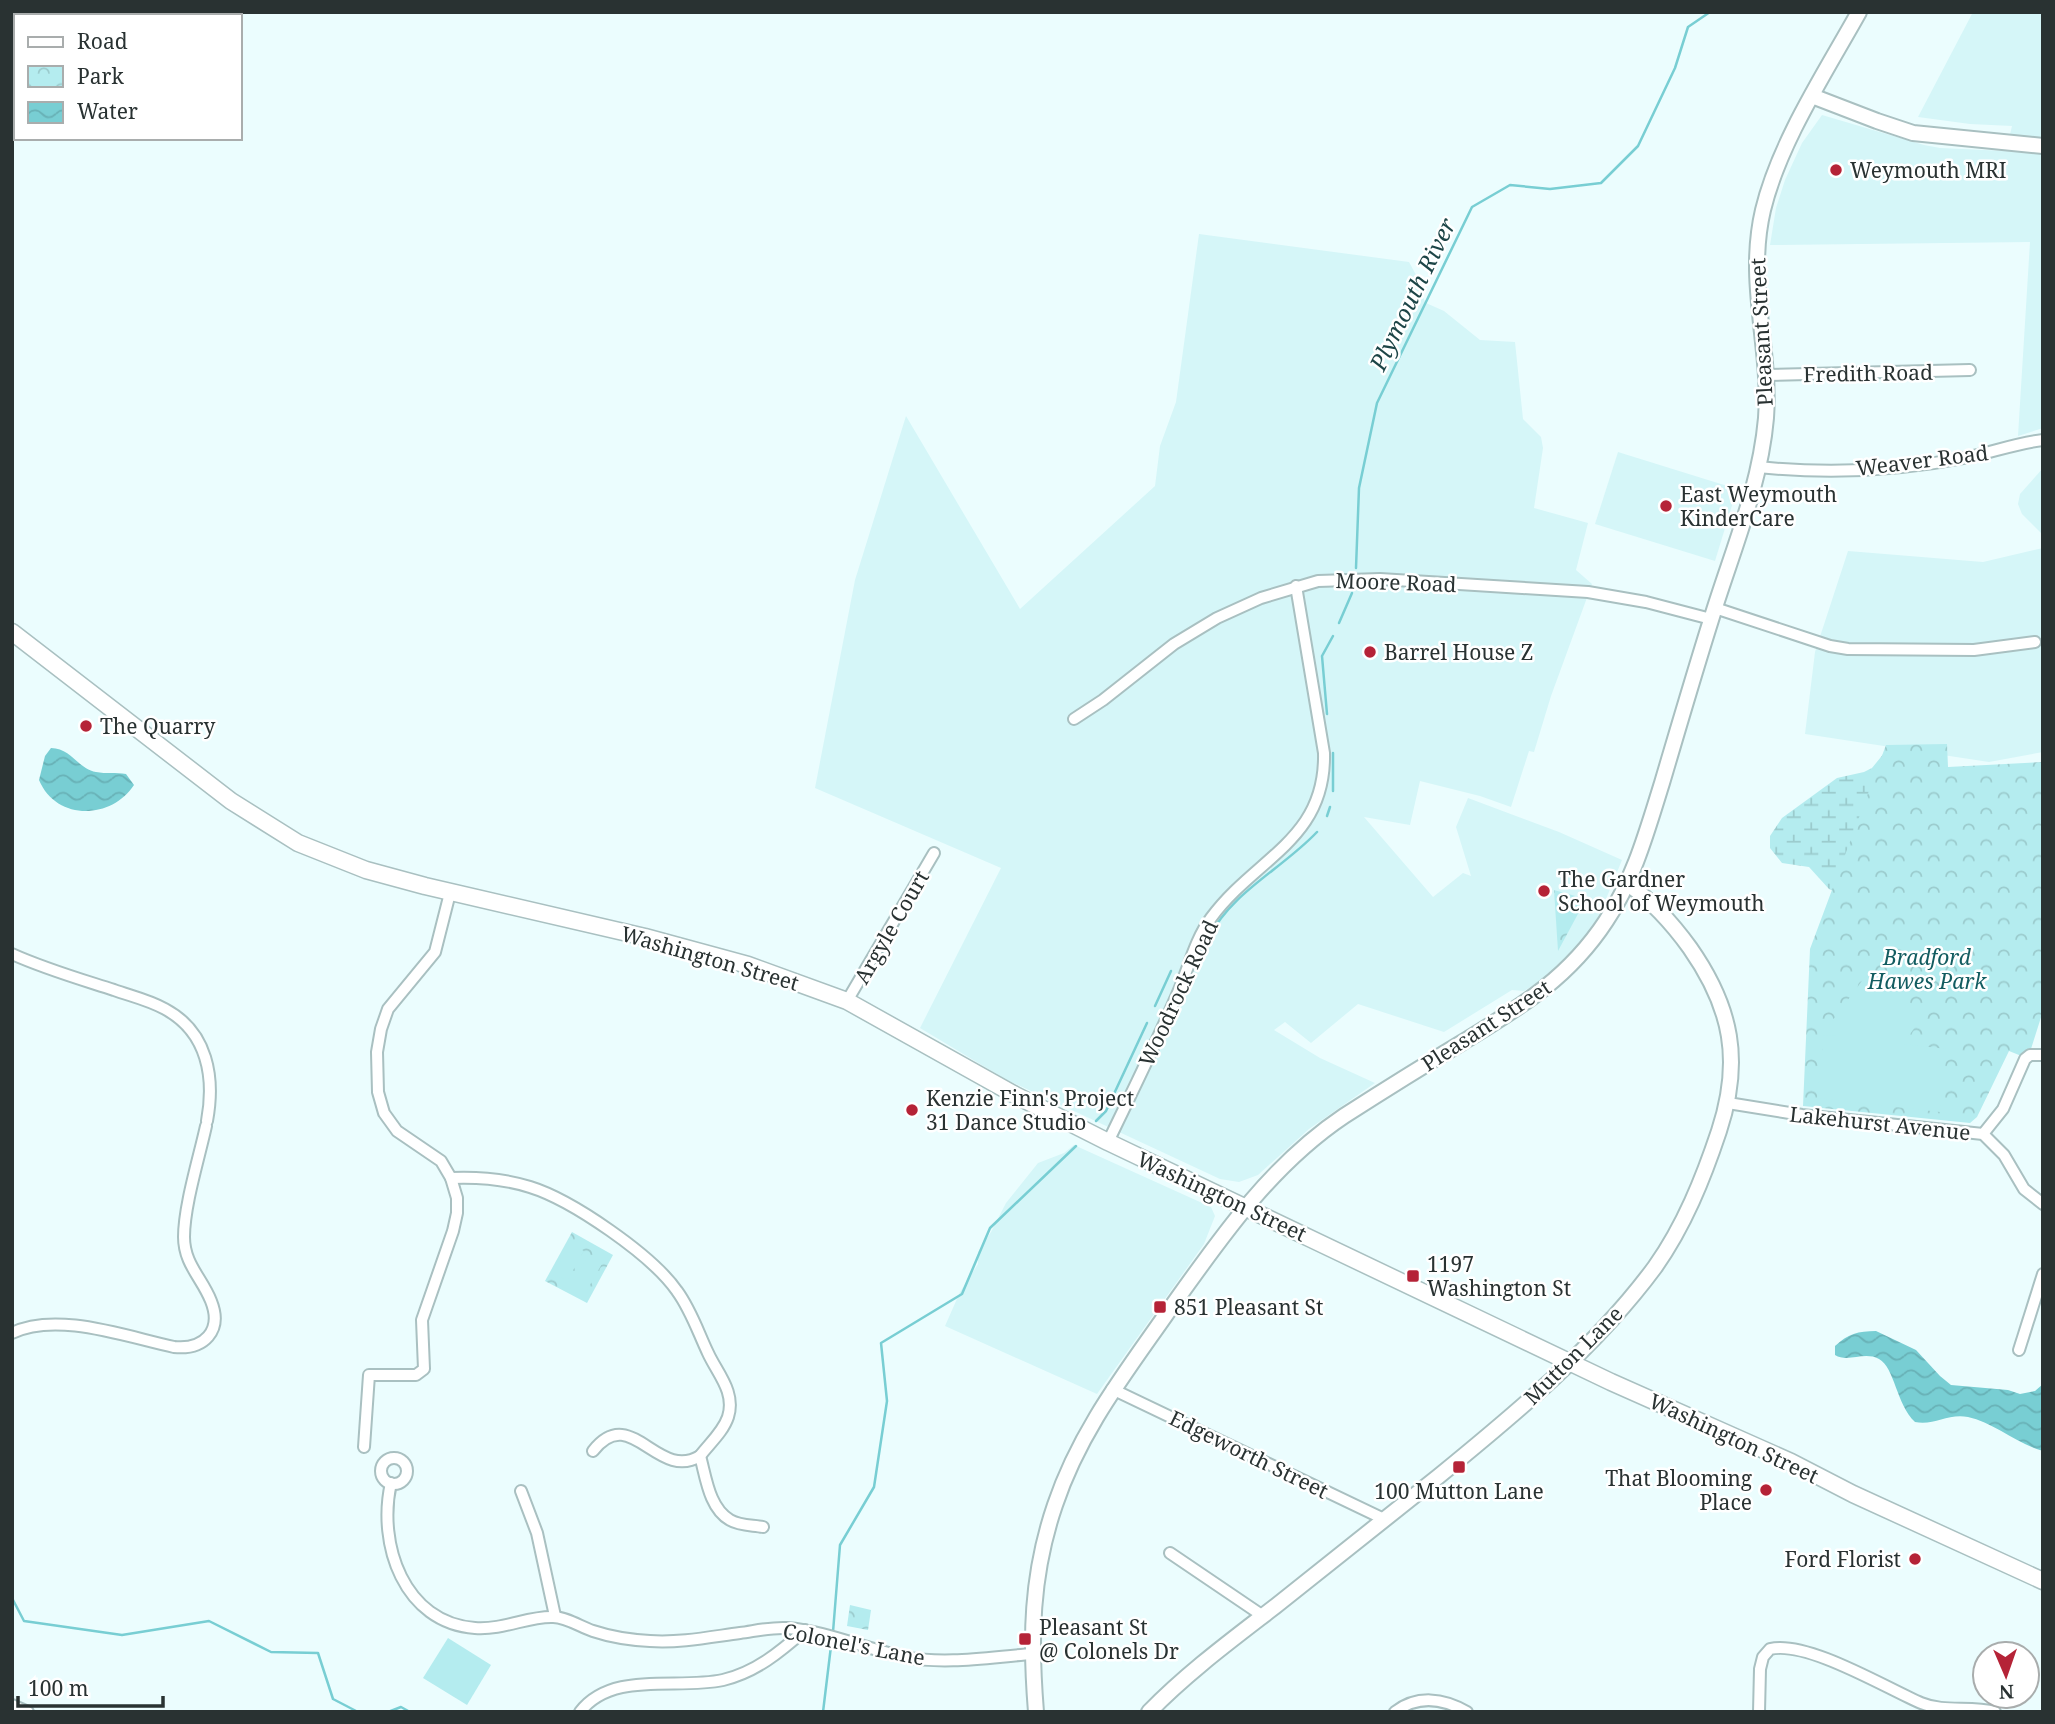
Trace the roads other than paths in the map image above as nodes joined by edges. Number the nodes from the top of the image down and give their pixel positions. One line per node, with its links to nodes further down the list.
1 (1858, 12): 2 (main road, Pleasant Street)
2 (1812, 96): 3 (main road); 5 (main road, Pleasant Street)
3 (2043, 146)
4 (1970, 370): 5 (street, Fredith Road)
5 (1766, 375): 7 (main road, Pleasant Street)
6 (2043, 440): 7 (street, Weaver Road)
7 (1758, 467): 9 (main road, Pleasant Street)
8 (1296, 586): 9 (street, Moore Road); 12 (street, Moore Road); 21 (street, Woodrock Road)
9 (1713, 613): 11 (street, Moore Road); 14 (main road, Pleasant Street)
10 (12, 632): 15 (main road, Washington Street)
11 (2035, 642)
12 (1074, 719)
13 (934, 853): 17 (street, Argyle Court)
14 (1628, 884): 19 (main road, Mutton Lane); 24 (main road, Pleasant Street)
15 (450, 893): 17 (main road, Washington Street); 22 (street)
16 (12, 954): 26 (street)
17 (847, 1001): 21 (main road, Washington Street)
18 (2043, 1055): 20 (street)
19 (1728, 1103): 20 (street, Lakehurst Avenue); 28 (main road, Mutton Lane)
20 (1983, 1135): 23 (street, Lakehurst Avenue)
21 (1108, 1142): 24 (main road, Washington Street)
22 (451, 1178): 30 (street); 32 (street)
23 (2043, 1204)
24 (1245, 1207): 28 (main road, Washington Street); 29 (main road, Pleasant Street)
25 (2043, 1274): 27 (street)
26 (12, 1333)
27 (2019, 1350)
28 (1570, 1362): 35 (main road, Mutton Lane); 38 (main road, Washington Street)
29 (1112, 1389): 35 (street, Edgeworth Street); 42 (main road, Pleasant Street)
30 (363, 1447)
31 (593, 1451): 32 (street)
32 (699, 1456): 36 (street)
33 (391, 1483): 39 (street)
34 (521, 1491): 39 (street)
35 (1386, 1520): 40 (main road, Mutton Lane)
36 (763, 1527)
37 (1170, 1553): 40 (street)
38 (2043, 1581)
39 (555, 1616): 41 (street, Colonel's Lane)
40 (1263, 1616): 47 (main road, Mutton Lane)
41 (805, 1630): 42 (street, Colonel's Lane); 45 (street)
42 (1032, 1654): 46 (main road, Pleasant Street)
43 (12, 1705): 44 (street)
44 (28, 1712)
45 (580, 1712)
46 (1036, 1712)
47 (1149, 1712)
48 (1395, 1712): 49 (street)
49 (1467, 1712)
50 (1759, 1712): 51 (street)
51 (1995, 1712)

